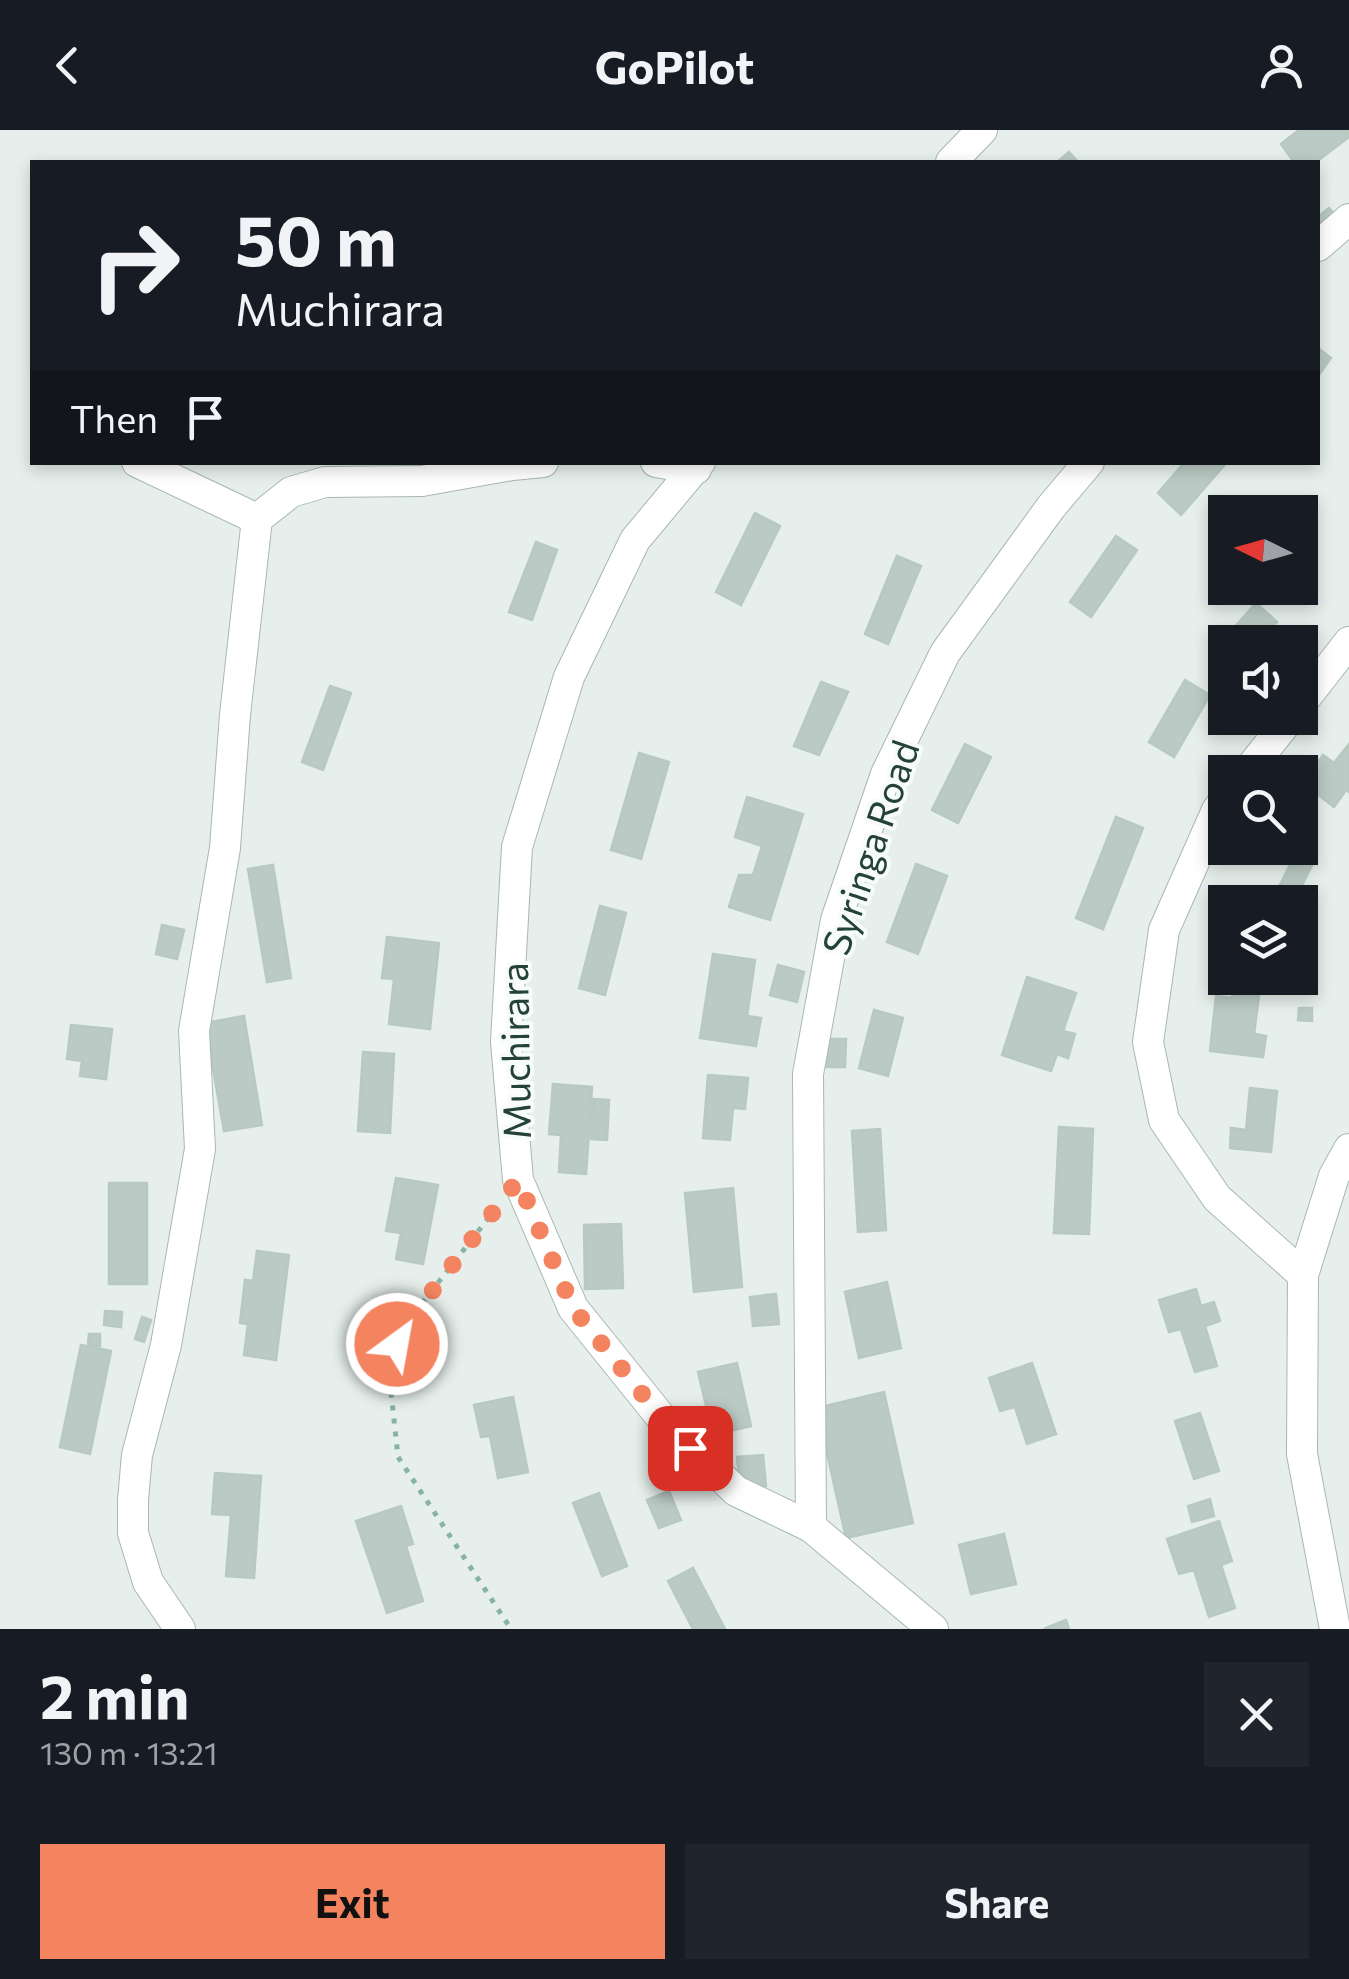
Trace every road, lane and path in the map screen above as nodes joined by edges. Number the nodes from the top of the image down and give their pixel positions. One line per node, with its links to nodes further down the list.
1 (982, 130): 2 (street)
2 (953, 160)
3 (1349, 219): 4 (street)
4 (1320, 244)
5 (144, 465): 9 (street)
6 (512, 465): 9 (street)
7 (1086, 465): 18 (street, Syringa Road)
8 (698, 466): 16 (street, Muchirara)
9 (258, 519): 19 (street)
10 (1349, 642): 11 (street)
11 (1318, 681)
12 (1276, 735): 13 (street)
13 (1260, 755)
14 (1208, 830): 17 (street)
15 (1349, 1149): 17 (street)
16 (518, 1180): 18 (street, Muchirara); 20 (path)
17 (1303, 1275): 22 (street)
18 (811, 1527): 21 (street, Muchirara)
19 (180, 1629)
20 (511, 1629)
21 (933, 1629)
22 (1336, 1629)

